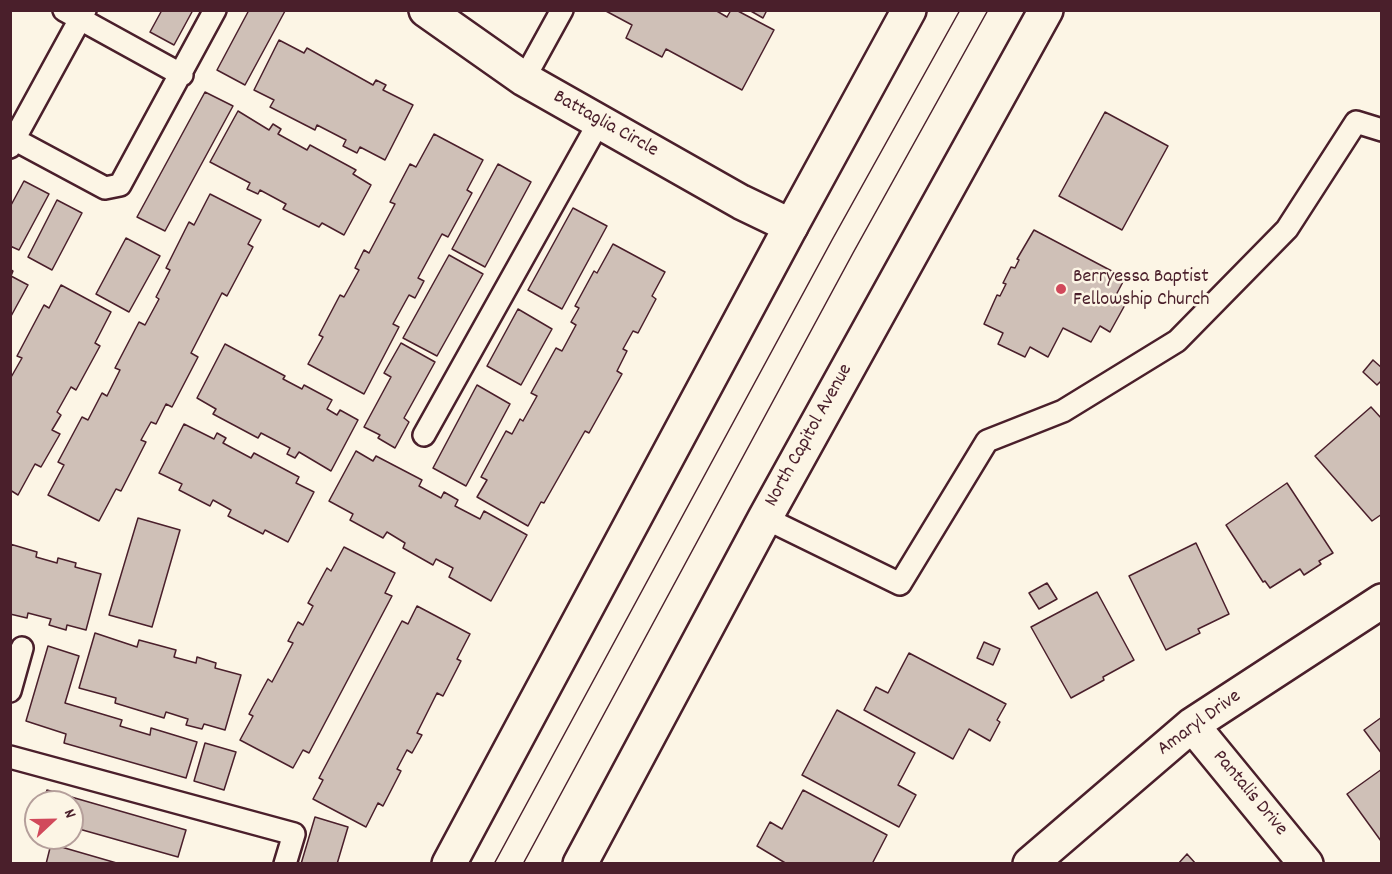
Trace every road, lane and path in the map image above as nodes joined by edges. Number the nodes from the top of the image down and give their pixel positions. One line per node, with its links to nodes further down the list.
1 (215, 10): 7 (lane)
2 (426, 10): 8 (main road, Battaglia Circle)
3 (562, 10): 8 (lane)
4 (909, 10): 12 (main road)
5 (1046, 10): 14 (main road, North Capitol Avenue)
6 (76, 13): 7 (lane); 11 (lane)
7 (182, 75): 11 (lane)
8 (524, 79): 9 (main road, Battaglia Circle)
9 (599, 122): 12 (main road, Battaglia Circle); 13 (lane)
10 (1382, 130): 14 (lane)
11 (12, 141)
12 (791, 226): 21 (main road)
13 (424, 435)
14 (765, 518): 22 (main road, North Capitol Avenue)
15 (1382, 601): 18 (main road, Amaryl Drive)
16 (22, 648): 17 (lane)
17 (10, 691)
18 (1192, 725): 23 (main road, Amaryl Drive); 24 (main road, Pantalis Drive)
19 (10, 757): 20 (lane)
20 (285, 864)
21 (449, 864)
22 (580, 864)
23 (1030, 864)
24 (1306, 864)

